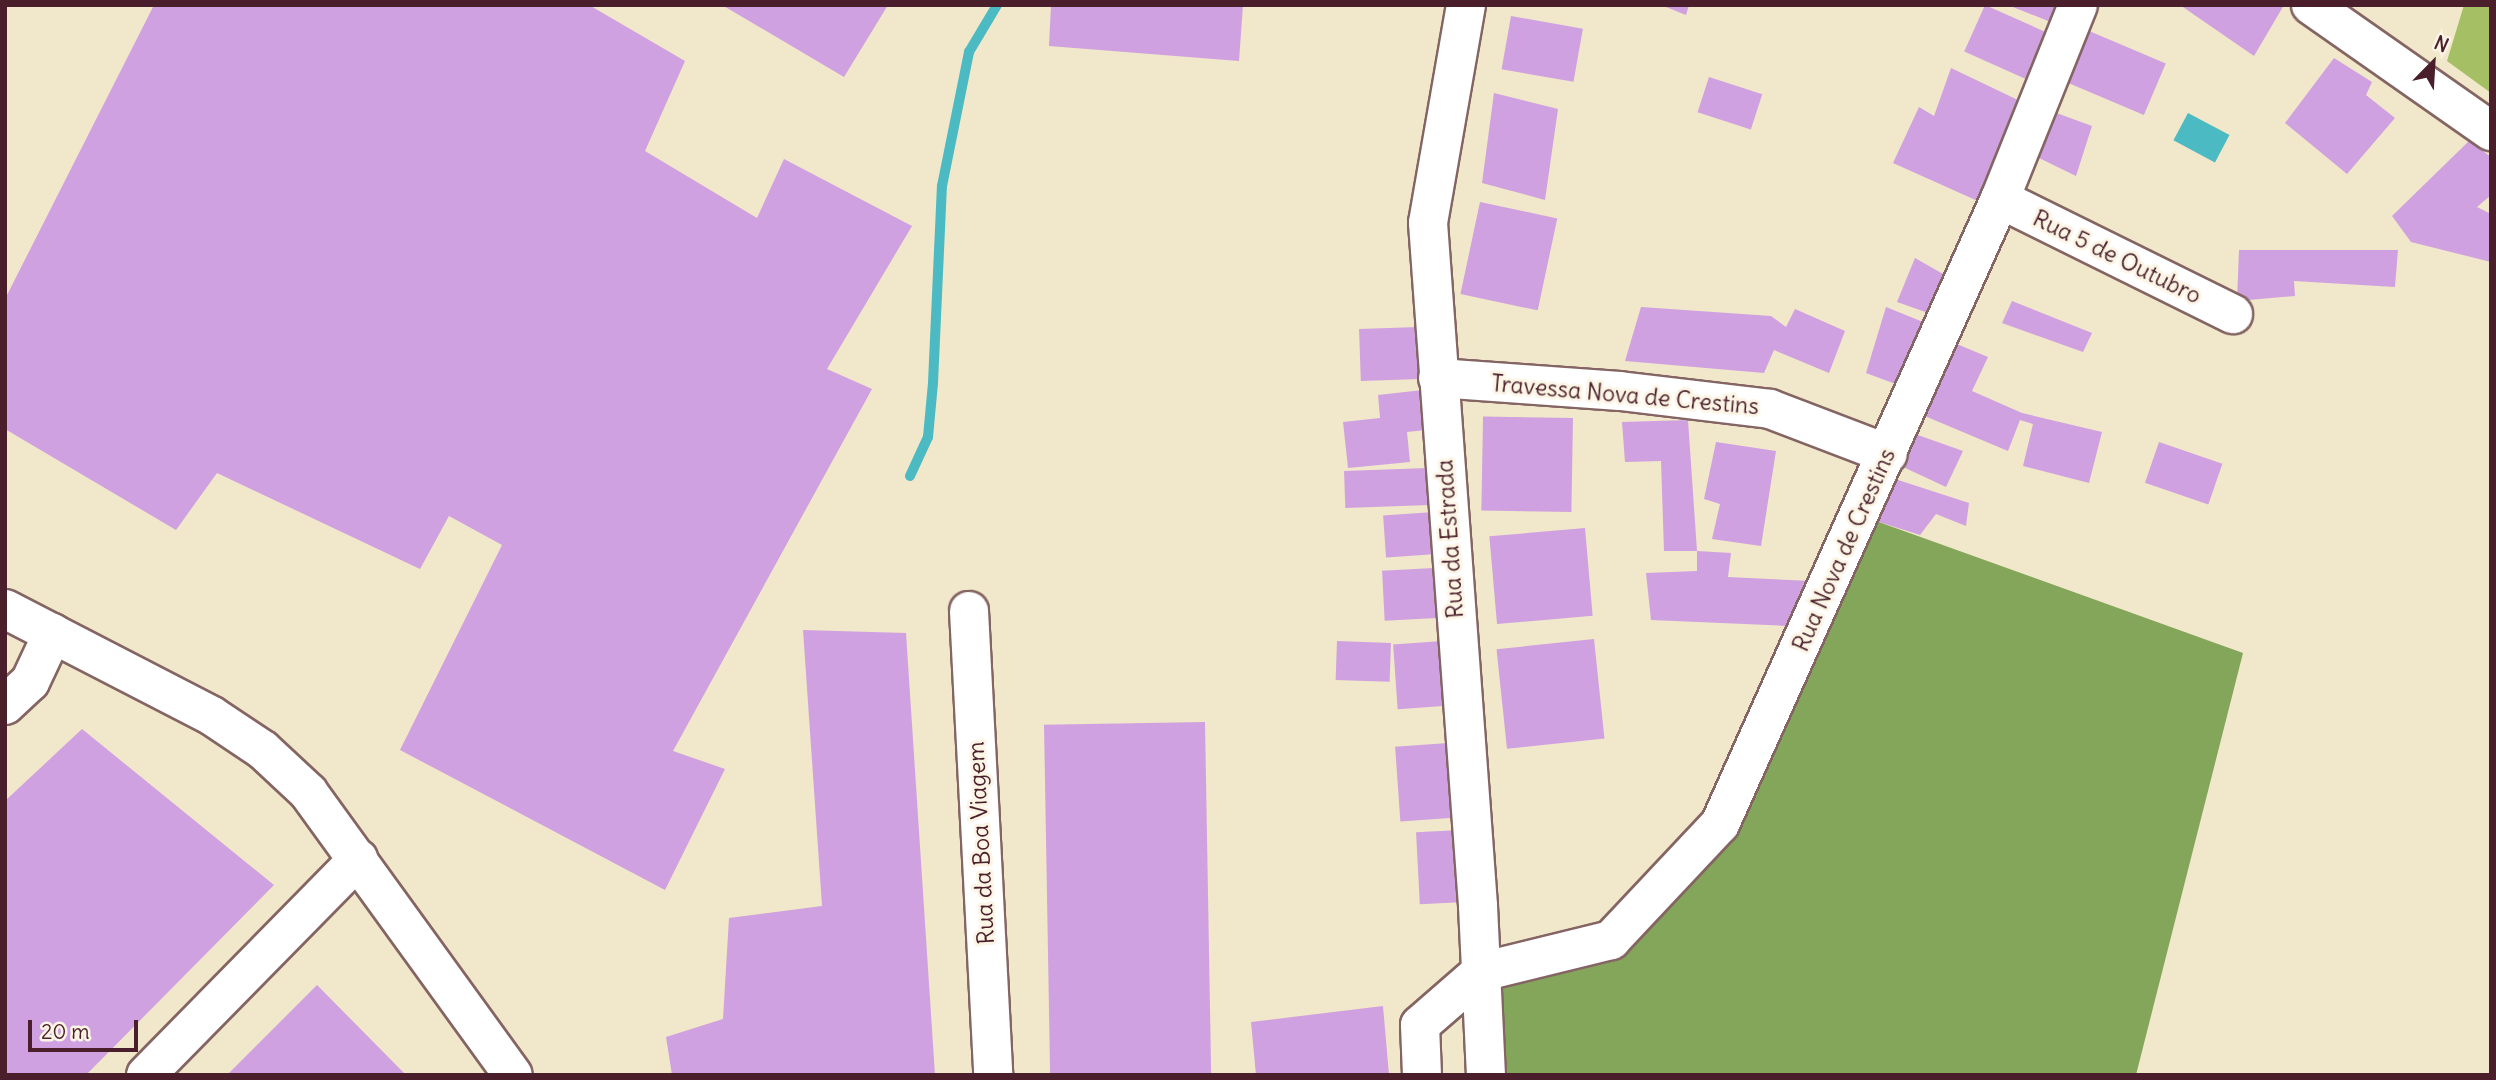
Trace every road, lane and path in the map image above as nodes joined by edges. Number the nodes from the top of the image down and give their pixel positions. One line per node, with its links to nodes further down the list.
1 (1466, 5): 7 (street, Rua da Estrada)
2 (2078, 5): 5 (street, Rua Nova de Crestins)
3 (2311, 5): 4 (street)
4 (2491, 131)
5 (2000, 199): 6 (street, Rua 5 de Outubro); 8 (street, Rua Nova de Crestins)
6 (2233, 314)
7 (1438, 378): 8 (street, Travessa Nova de Crestins); 14 (street, Rua da Estrada)
8 (1888, 454): 14 (street, Rua Nova de Crestins)
9 (5, 609): 11 (street)
10 (969, 611): 17 (street, Rua da Boa Viagem)
11 (53, 633): 12 (street); 13 (street)
12 (5, 705)
13 (358, 859): 15 (street); 16 (street)
14 (1481, 972): 18 (street); 19 (street, Rua da Estrada)
15 (146, 1075)
16 (513, 1075)
17 (993, 1075)
18 (1422, 1075)
19 (1486, 1075)

